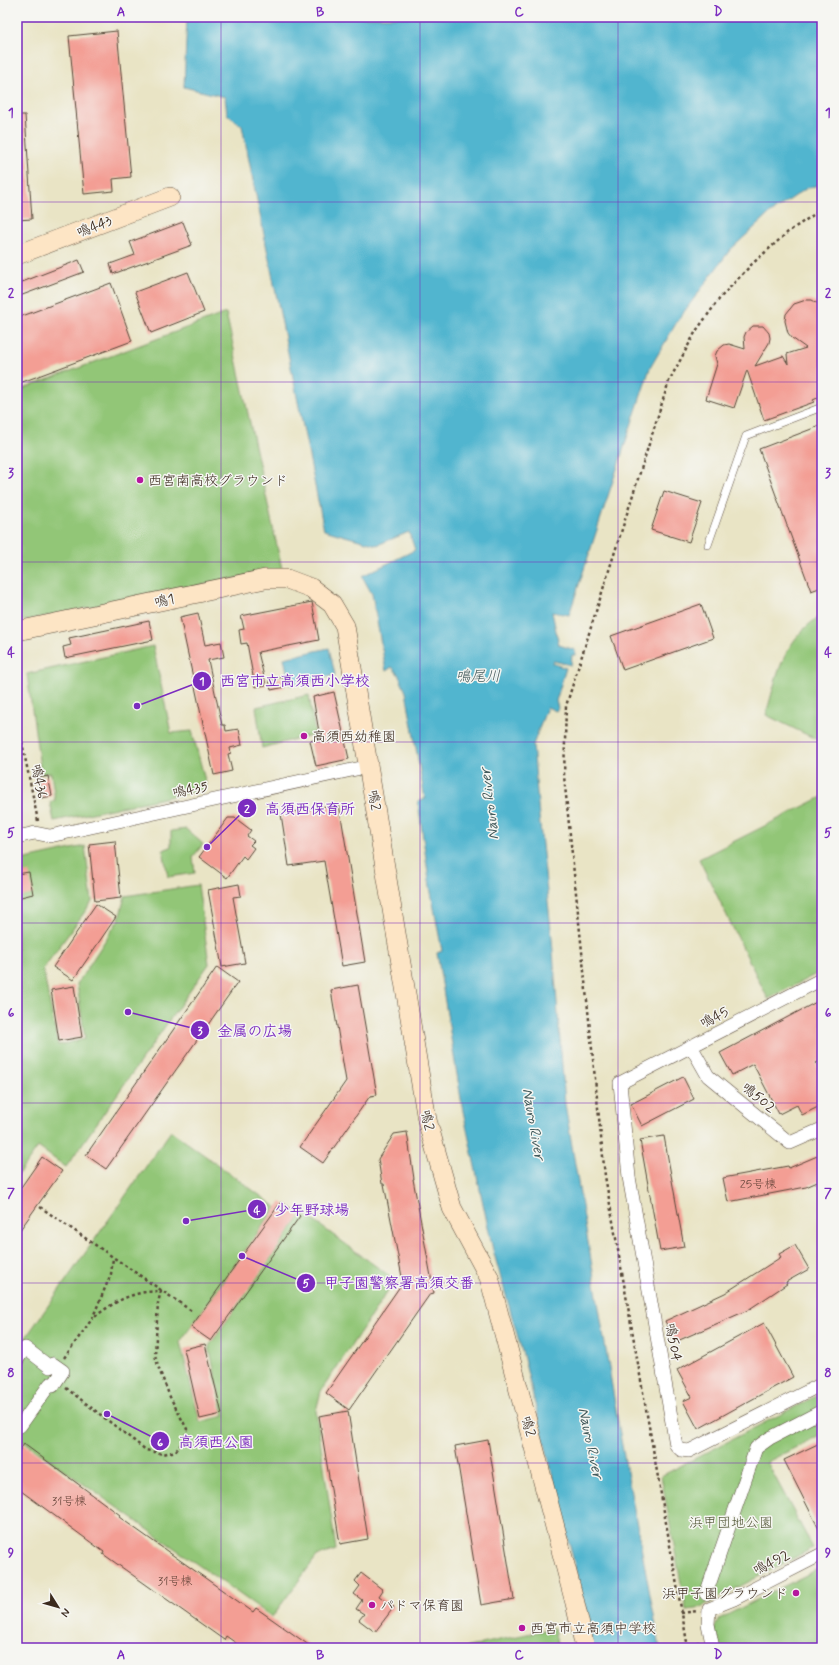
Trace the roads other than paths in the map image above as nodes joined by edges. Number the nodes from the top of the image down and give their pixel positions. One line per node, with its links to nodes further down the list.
1 (170, 196): 2 (street, 鳴443)
2 (17, 255)
3 (822, 407): 4 (lane)
4 (708, 546)
5 (311, 588): 6 (street, 鳴1); 7 (street, 鳴2)
6 (17, 631)
7 (370, 766): 8 (street, 鳴435); 19 (street, 鳴2)
8 (17, 837)
9 (822, 979): 10 (street, 鳴45)
10 (691, 1046): 11 (street, 鳴45); 12 (street, 鳴502)
11 (620, 1083): 14 (street, 鳴504)
12 (822, 1129)
13 (17, 1360): 16 (street)
14 (822, 1384)
15 (822, 1411): 18 (street)
16 (17, 1424)
17 (822, 1554): 20 (street, 鳴492)
18 (706, 1594)
19 (585, 1648)
20 (713, 1648)

